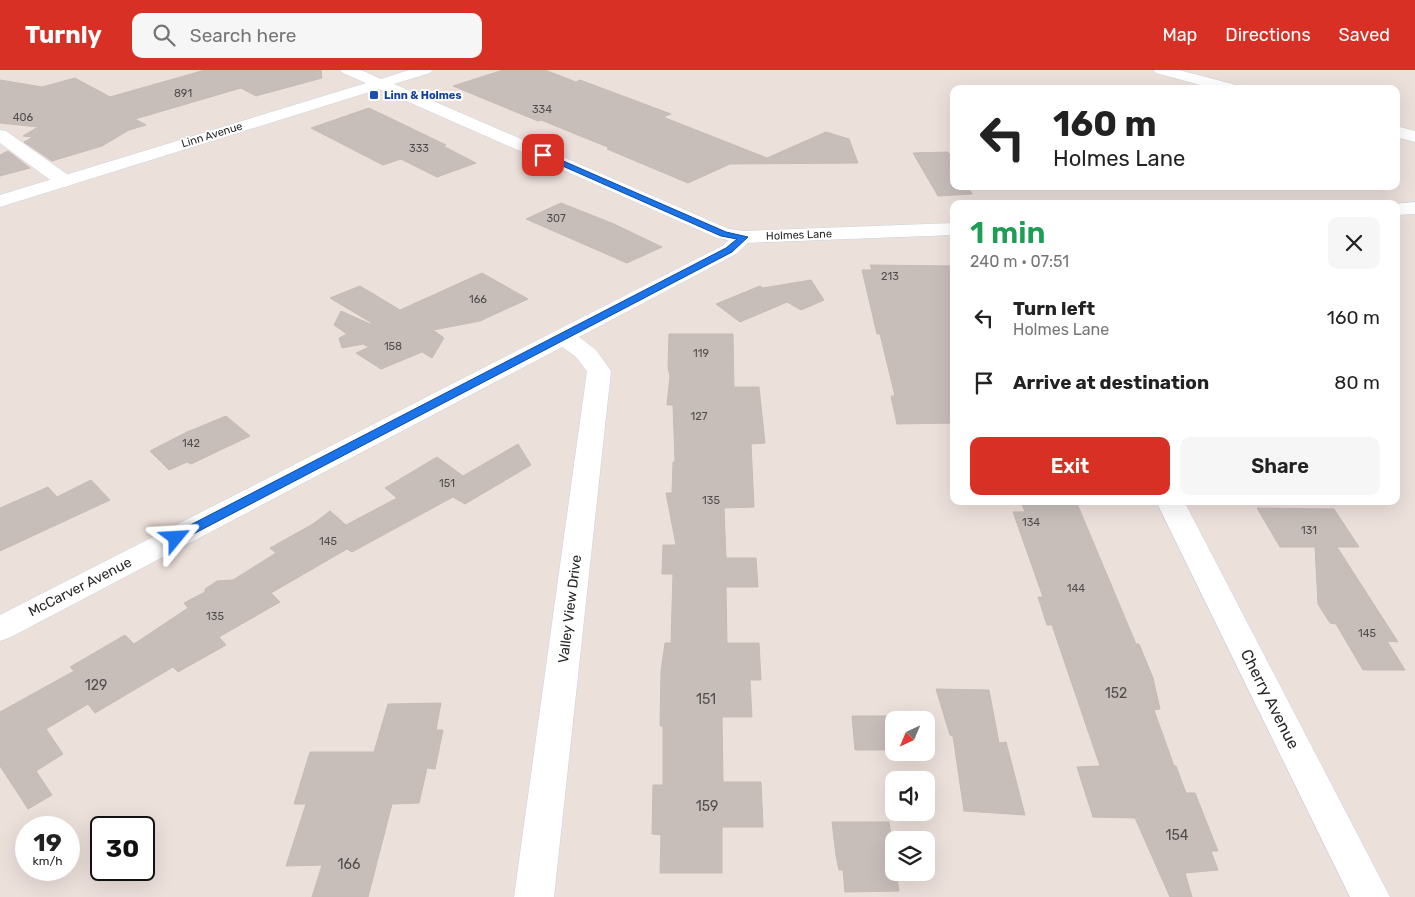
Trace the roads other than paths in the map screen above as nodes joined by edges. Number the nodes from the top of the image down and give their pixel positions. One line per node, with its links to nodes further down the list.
1 (348, 70): 4 (street, Holmes Lane)
2 (425, 70): 4 (street, Linn Avenue)
3 (1161, 70): 5 (street)
4 (380, 83): 9 (street, Linn Avenue); 14 (street, Holmes Lane)
5 (1219, 85)
6 (1400, 132): 8 (street)
7 (0, 135): 9 (street)
8 (1415, 137)
9 (64, 181): 10 (street, Linn Avenue)
10 (0, 200)
11 (1400, 208): 12 (street)
12 (1415, 208)
13 (950, 228): 14 (street, Holmes Lane)
14 (744, 237): 15 (street, McCarver Avenue)
15 (562, 337): 17 (street, McCarver Avenue); 18 (street, Valley View Drive)
16 (1172, 505): 19 (street, Cherry Avenue)
17 (0, 629)
18 (534, 897)
19 (1370, 897)

